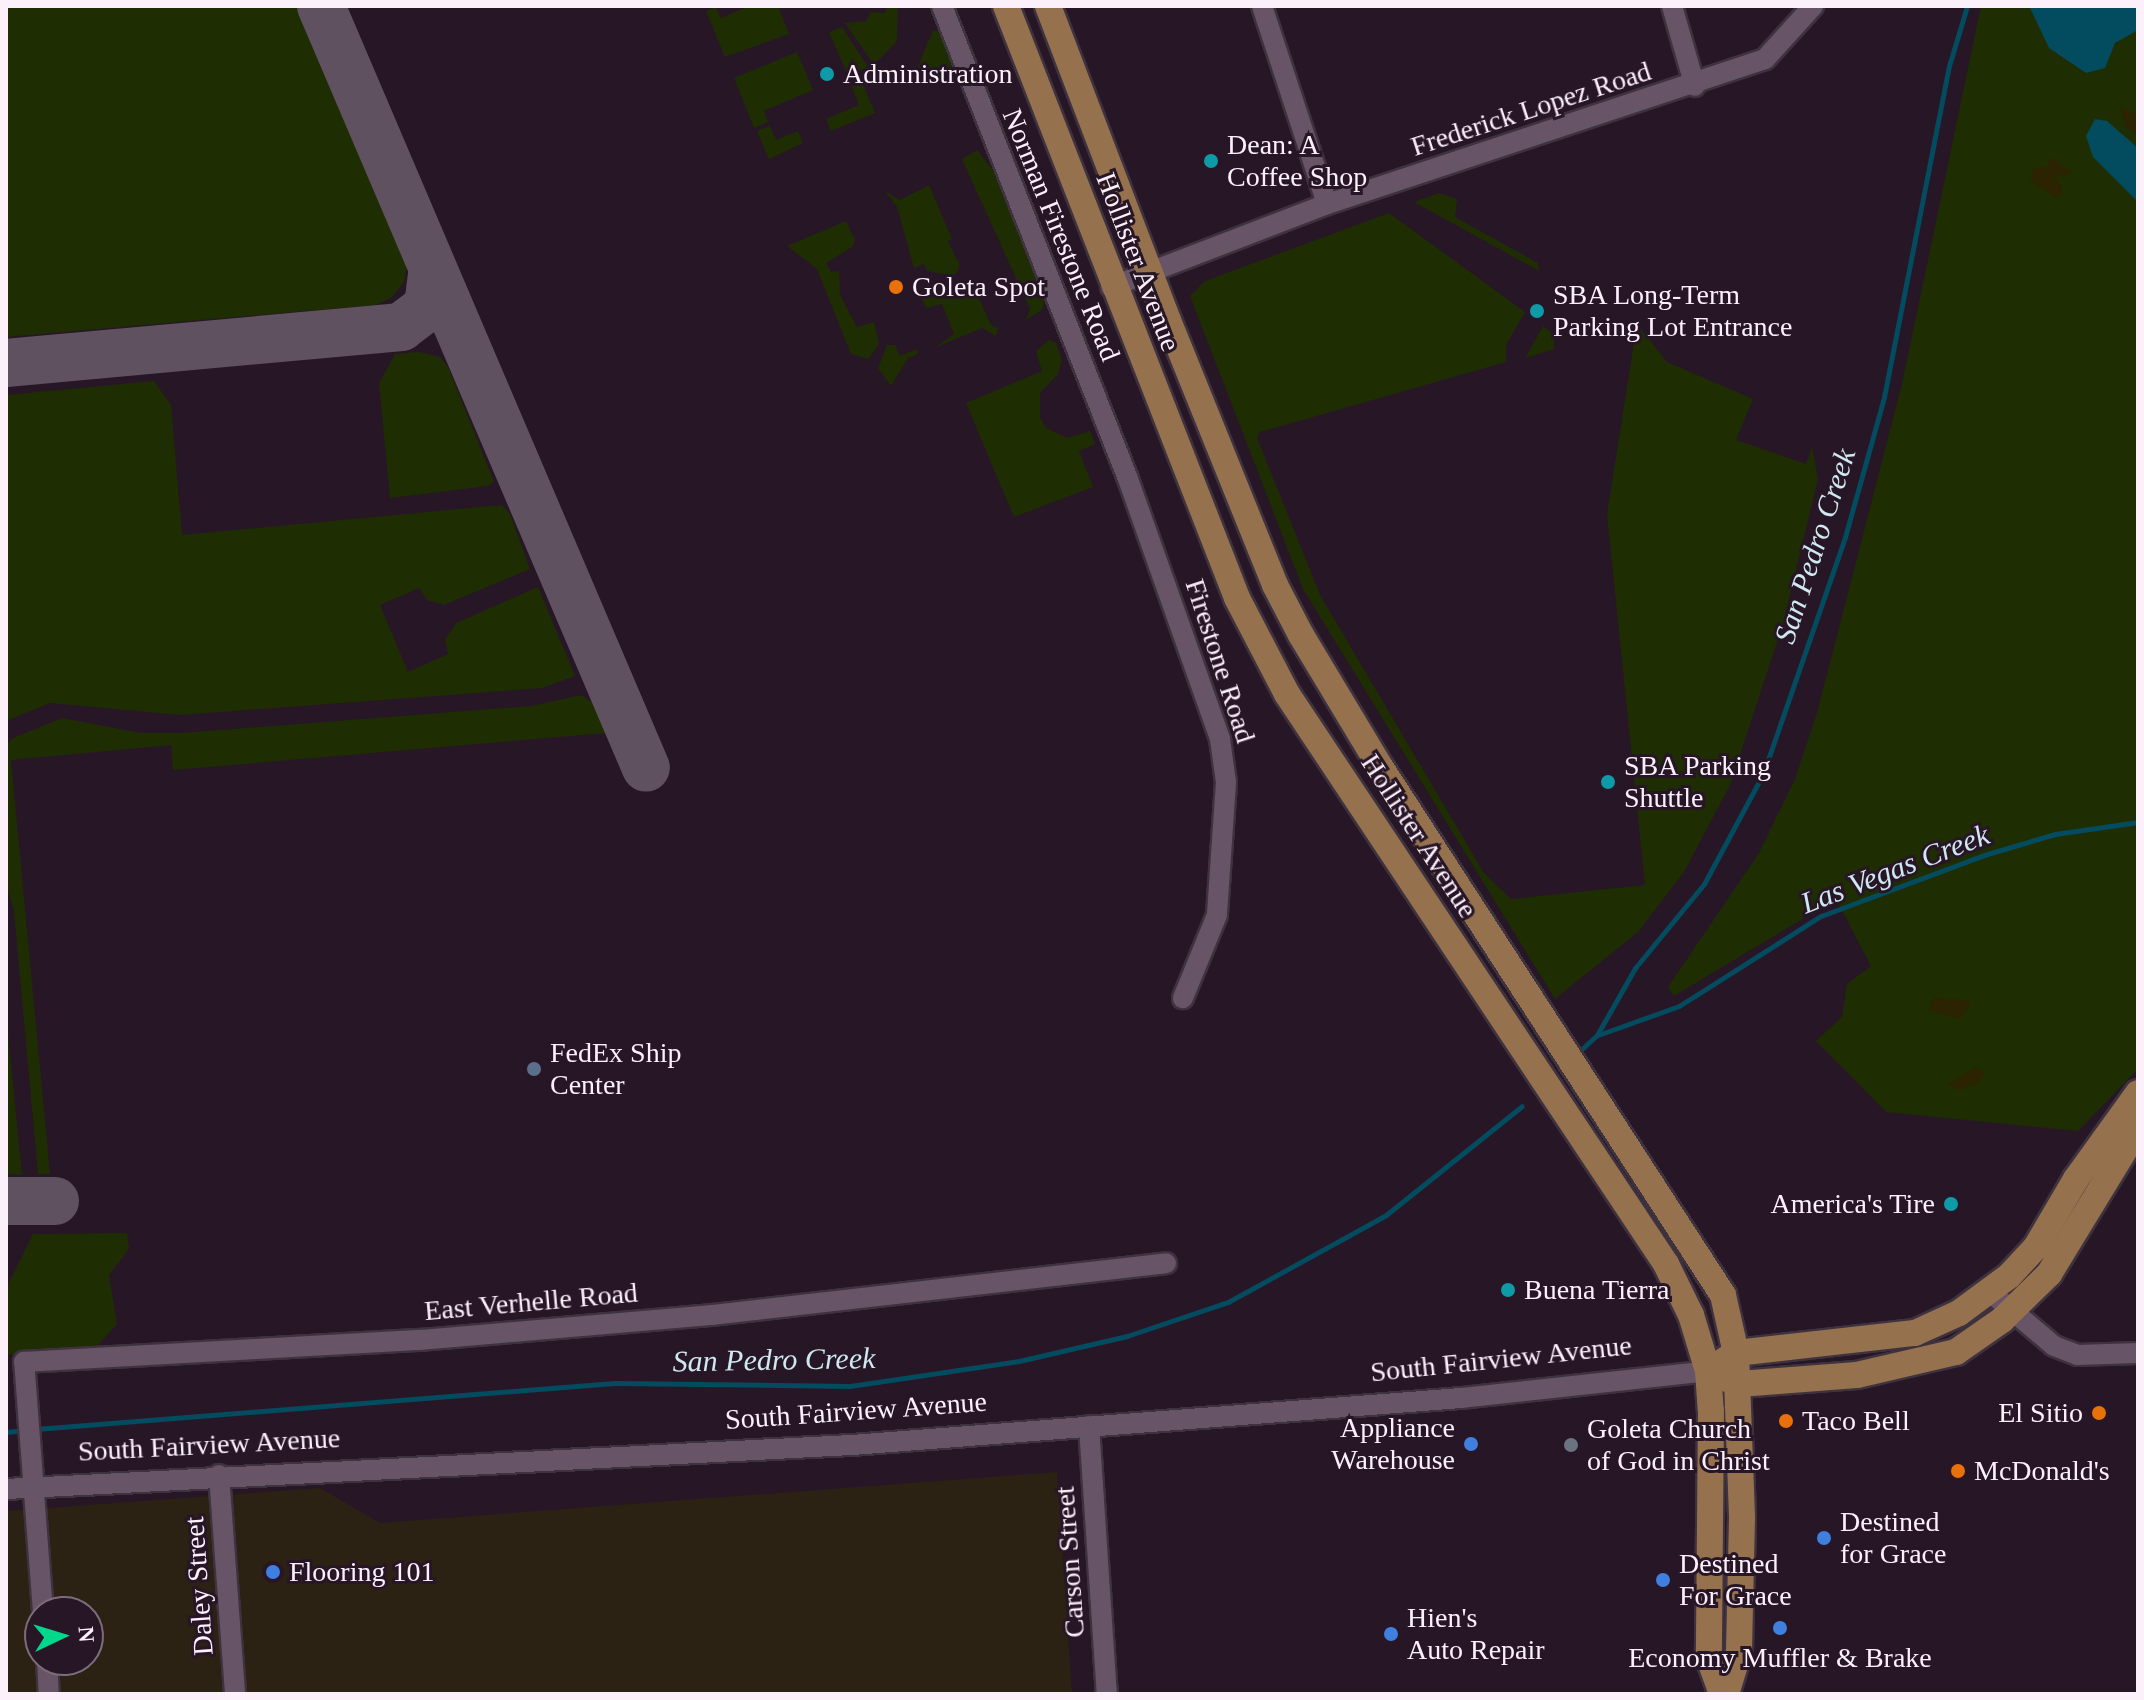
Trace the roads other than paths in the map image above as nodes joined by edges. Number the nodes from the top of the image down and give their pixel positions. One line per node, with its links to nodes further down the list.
1 (942, 6): 11 (street, Norman Firestone Road)
2 (1006, 6): 10 (main road, Hollister Avenue)
3 (1048, 6): 9 (main road, Hollister Avenue)
4 (1262, 6): 8 (street)
5 (1672, 6): 7 (street)
6 (1813, 6): 7 (street, Frederick Lopez Road)
7 (1695, 86): 8 (street, Frederick Lopez Road)
8 (1327, 204): 9 (street, Frederick Lopez Road)
9 (1150, 274): 10 (street, Frederick Lopez Road); 18 (main road, Hollister Avenue)
10 (1111, 287): 20 (main road, Hollister Avenue)
11 (1112, 439): 12 (street, Firestone Road)
12 (1183, 998)
13 (2138, 1093): 16 (main road, South Fairview Avenue)
14 (2138, 1128): 17 (main road, South Fairview Avenue)
15 (1166, 1263): 24 (street, East Verhelle Road)
16 (1989, 1291): 17 (street); 18 (main road, South Fairview Avenue)
17 (2010, 1313): 19 (street); 21 (main road, South Fairview Avenue)
18 (1736, 1353): 20 (main road, South Fairview Avenue); 21 (main road, Hollister Avenue)
19 (2138, 1353)
20 (1708, 1371): 21 (main road, South Fairview Avenue); 22 (street, South Fairview Avenue); 29 (main road, Hollister Avenue)
21 (1739, 1384): 29 (main road, Hollister Avenue)
22 (1089, 1426): 23 (street, South Fairview Avenue); 28 (street, Carson Street)
23 (219, 1475): 24 (street, South Fairview Avenue); 27 (street, Daley Street)
24 (33, 1487): 25 (street, South Fairview Avenue); 26 (street, East Verhelle Road)
25 (6, 1489)
26 (42, 1596)
27 (235, 1694)
28 (1107, 1694)
29 (1724, 1694)

